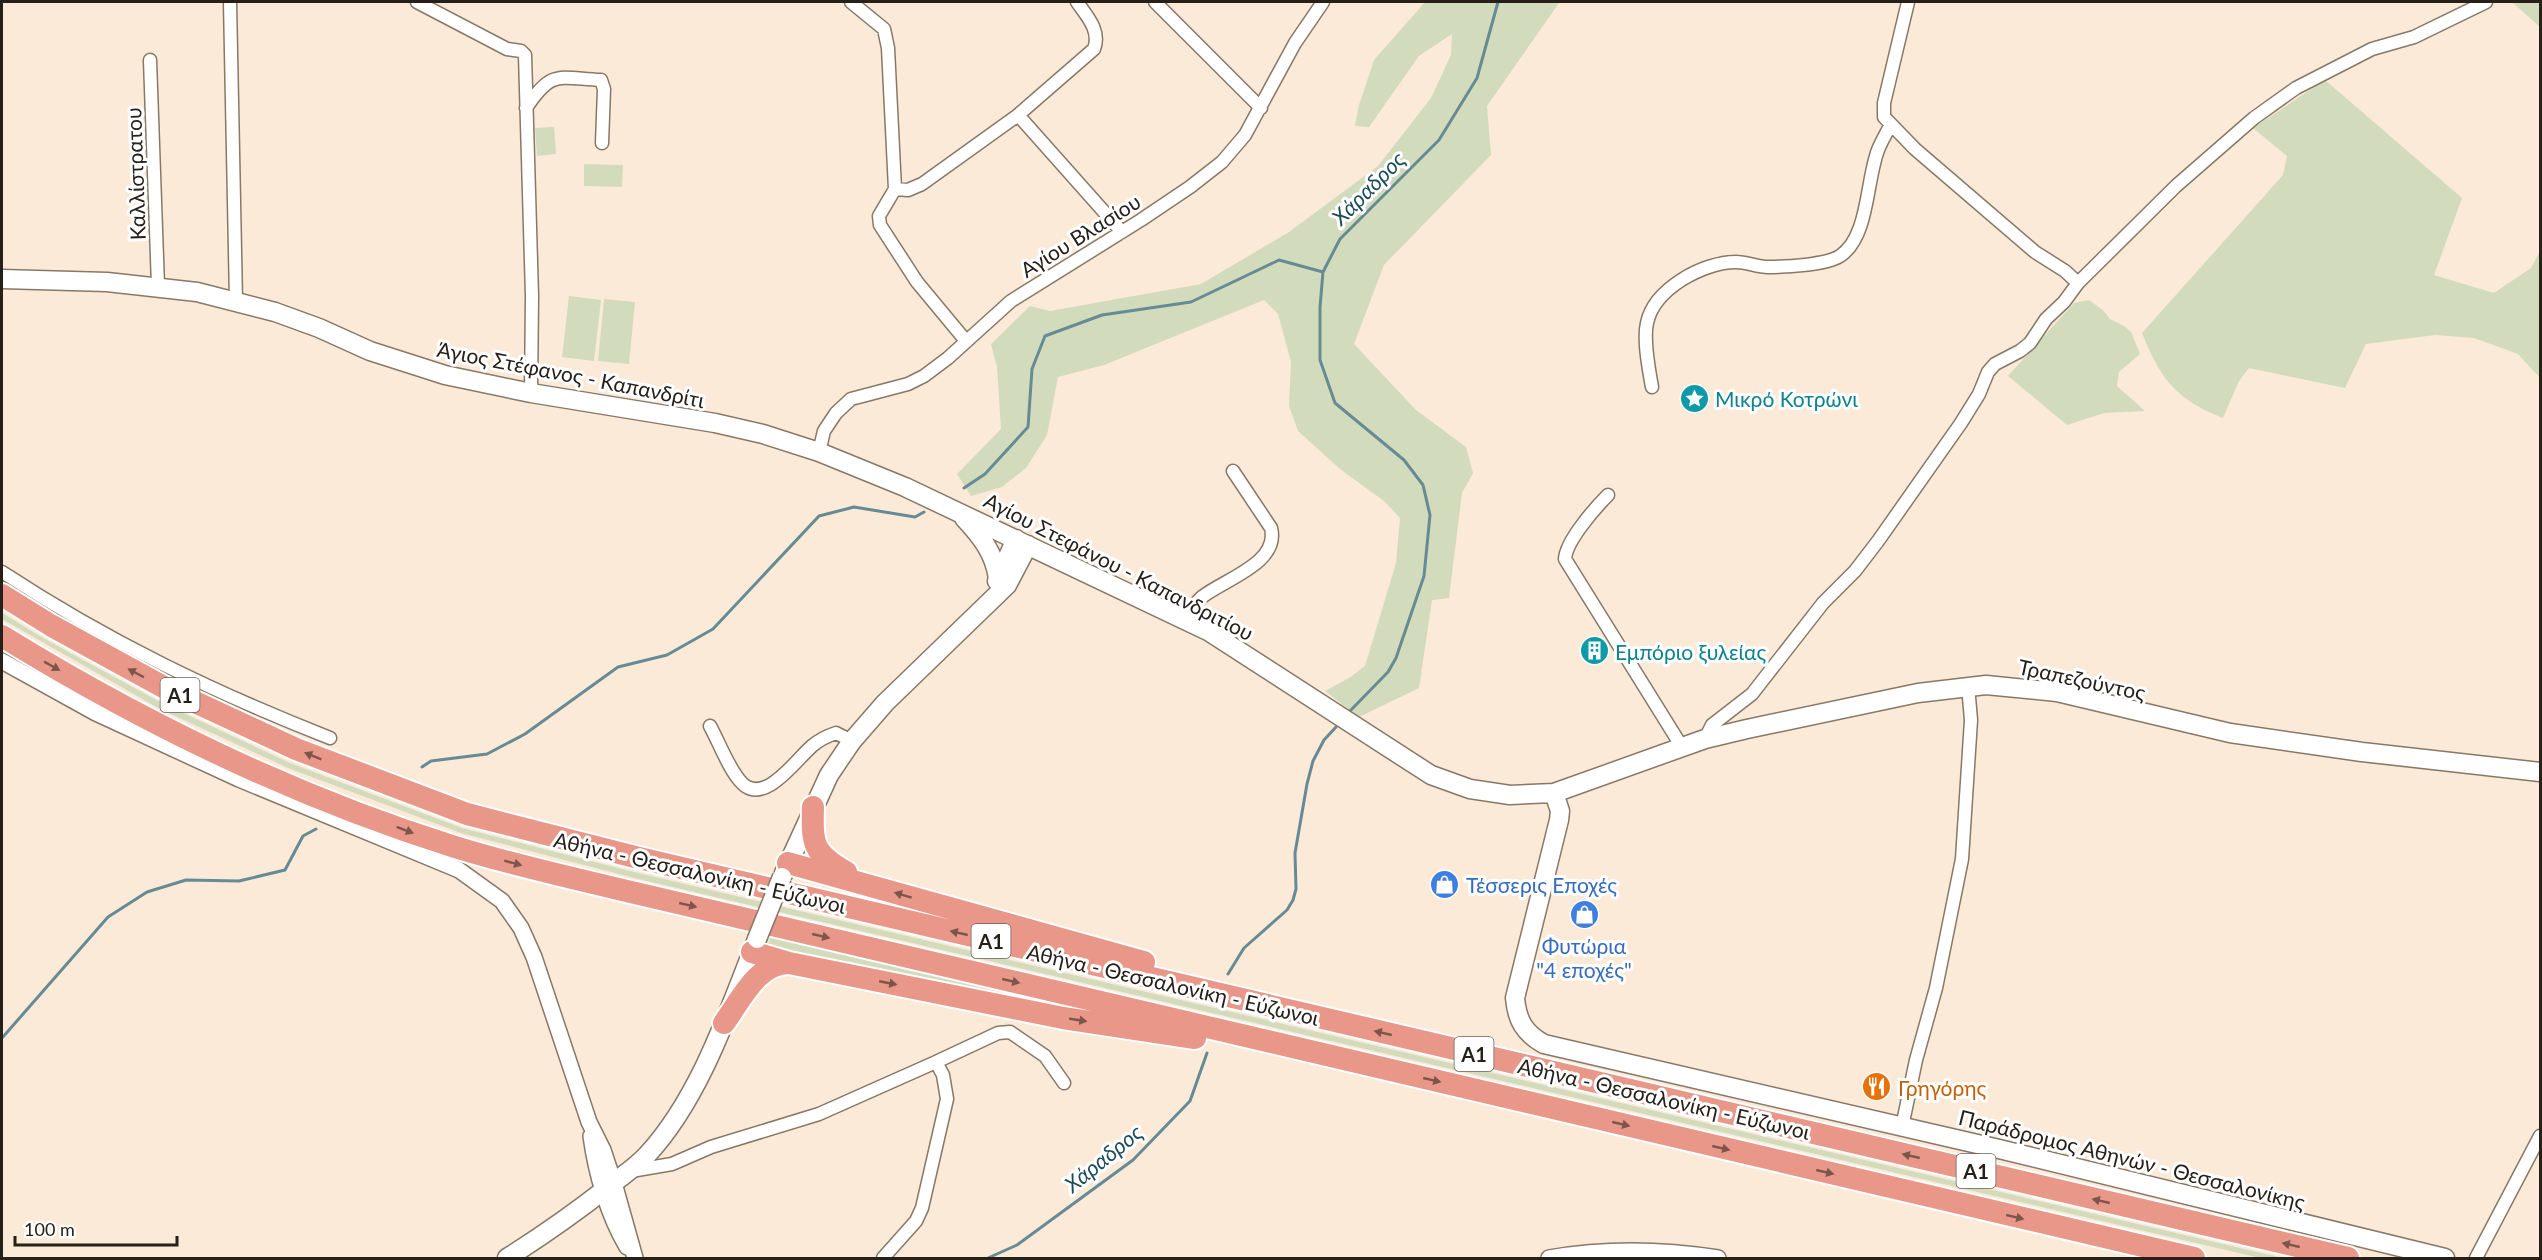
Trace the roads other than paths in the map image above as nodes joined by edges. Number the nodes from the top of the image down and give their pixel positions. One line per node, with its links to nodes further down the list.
1 (230, 2): 20 (street)
2 (417, 2): 11 (street)
3 (851, 2): 15 (street)
4 (1077, 2): 12 (street)
5 (1155, 2): 10 (street)
6 (1323, 2): 10 (street, Αγίου Βλασίου)
7 (1908, 2): 13 (street)
8 (2486, 2): 18 (street)
9 (150, 60): 19 (street, Καλλίστρατου)
10 (1261, 108): 16 (street, Αγίου Βλασίου)
11 (526, 109): 14 (street); 23 (street)
12 (1018, 115): 15 (street); 16 (street)
13 (1890, 126): 18 (street); 22 (street)
14 (602, 143)
15 (894, 189): 21 (street)
16 (1122, 232): 21 (street, Αγίου Βλασίου)
17 (2, 279): 19 (main road, Άγιος Στέφανος - Καπανδρίτι)
18 (2078, 283): 39 (street)
19 (158, 286): 20 (main road, Άγιος Στέφανος - Καπανδρίτι)
20 (236, 301): 23 (main road, Άγιος Στέφανος - Καπανδρίτι)
21 (966, 341): 24 (street, Αγίου Βλασίου)
22 (1652, 387)
23 (531, 393): 24 (main road, Άγιος Στέφανος - Καπανδρίτι)
24 (819, 452): 27 (main road, Αγίου Στεφάνου - Καπανδριτίου)
25 (1233, 471): 33 (street)
26 (1608, 495): 41 (street)
27 (956, 511): 28 (main road, Αγίου Στεφάνου - Καπανδριτίου); 30 (main road)
28 (1022, 542): 30 (main road); 32 (main road); 33 (main road, Αγίου Στεφάνου - Καπανδριτίου)
29 (2, 572): 38 (street)
30 (998, 579): 32 (main road)
31 (2, 596): 46 (highway, Αθήνα - Θεσσαλονίκη - Εύζωνοι / Α1, one-way to 31)
32 (990, 602): 40 (main road)
33 (1184, 620): 43 (main road, Αγίου Στεφάνου - Καπανδριτίου)
34 (2, 636): 53 (highway, Αθήνα - Θεσσαλονίκη - Εύζωνοι / Α1, one-way to 53)
35 (2, 661): 59 (street)
36 (1968, 686): 39 (main road, Τραπεζούντος); 42 (main road, Τραπεζούντος); 56 (street)
37 (710, 726): 40 (street)
38 (330, 738)
39 (1705, 739): 41 (main road, Τραπεζούντος)
40 (852, 741): 44 (main road)
41 (1682, 747): 43 (main road, Τραπεζούντος)
42 (2541, 772)
43 (1554, 793): 56 (main road, Παράδρομος Αθηνών - Θεσσαλονίκης)
44 (813, 807): 47 (main road); 48 (highway)
45 (553, 829): 46 (highway)
46 (577, 843): 52 (highway, Αθήνα - Θεσσαλονίκη - Εύζωνοι / Α1, one-way to 46)
47 (785, 870): 48 (highway); 49 (main road, bridge)
48 (865, 883): 52 (highway, one-way to 48)
49 (754, 945): 50 (highway); 51 (main road)
50 (789, 963): 51 (highway); 53 (highway, one-way to 53)
51 (724, 1023): 58 (main road)
52 (1343, 1023): 66 (highway, Αθήνα - Θεσσαλονίκη - Εύζωνοι / Α1, one-way to 52)
53 (1333, 1057): 65 (highway, Αθήνα - Θεσσαλονίκη - Εύζωνοι / Α1, one-way to 65)
54 (936, 1062): 55 (street); 58 (street); 62 (street)
55 (1064, 1083)
56 (1902, 1127): 67 (main road, Παράδρομος Αθηνών - Θεσσαλονίκης)
57 (2541, 1136): 68 (street)
58 (630, 1171): 59 (main road)
59 (609, 1186): 60 (main road); 61 (street)
60 (507, 1258)
61 (634, 1258)
62 (883, 1258)
63 (1549, 1258): 64 (street)
64 (1718, 1258)
65 (2194, 1258)
66 (2348, 1258)
67 (2445, 1258)
68 (2476, 1258)

